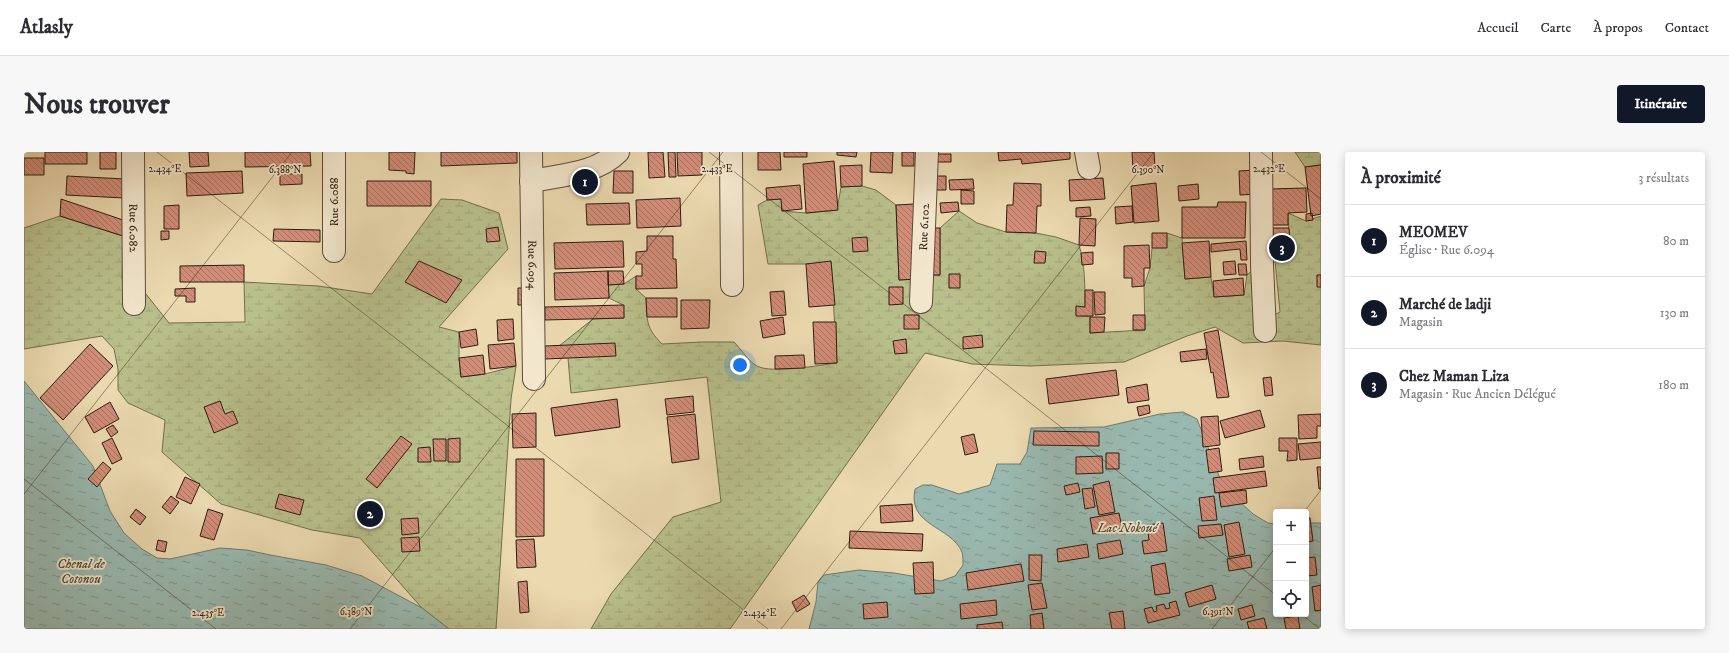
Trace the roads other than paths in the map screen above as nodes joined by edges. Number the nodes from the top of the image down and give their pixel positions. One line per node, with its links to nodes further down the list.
1 (133, 152): 12 (street, Rue 6.082)
2 (334, 152): 9 (street, Rue 6.088)
3 (531, 152): 8 (street, Rue 6.094)
4 (618, 152): 8 (street)
5 (731, 152): 10 (street)
6 (927, 152): 11 (street, Rue 6.102)
7 (1261, 152): 13 (street)
8 (531, 181): 14 (street, Rue 6.094)
9 (334, 251)
10 (732, 285)
11 (921, 302)
12 (134, 304)
13 (1265, 331)
14 (534, 379)

